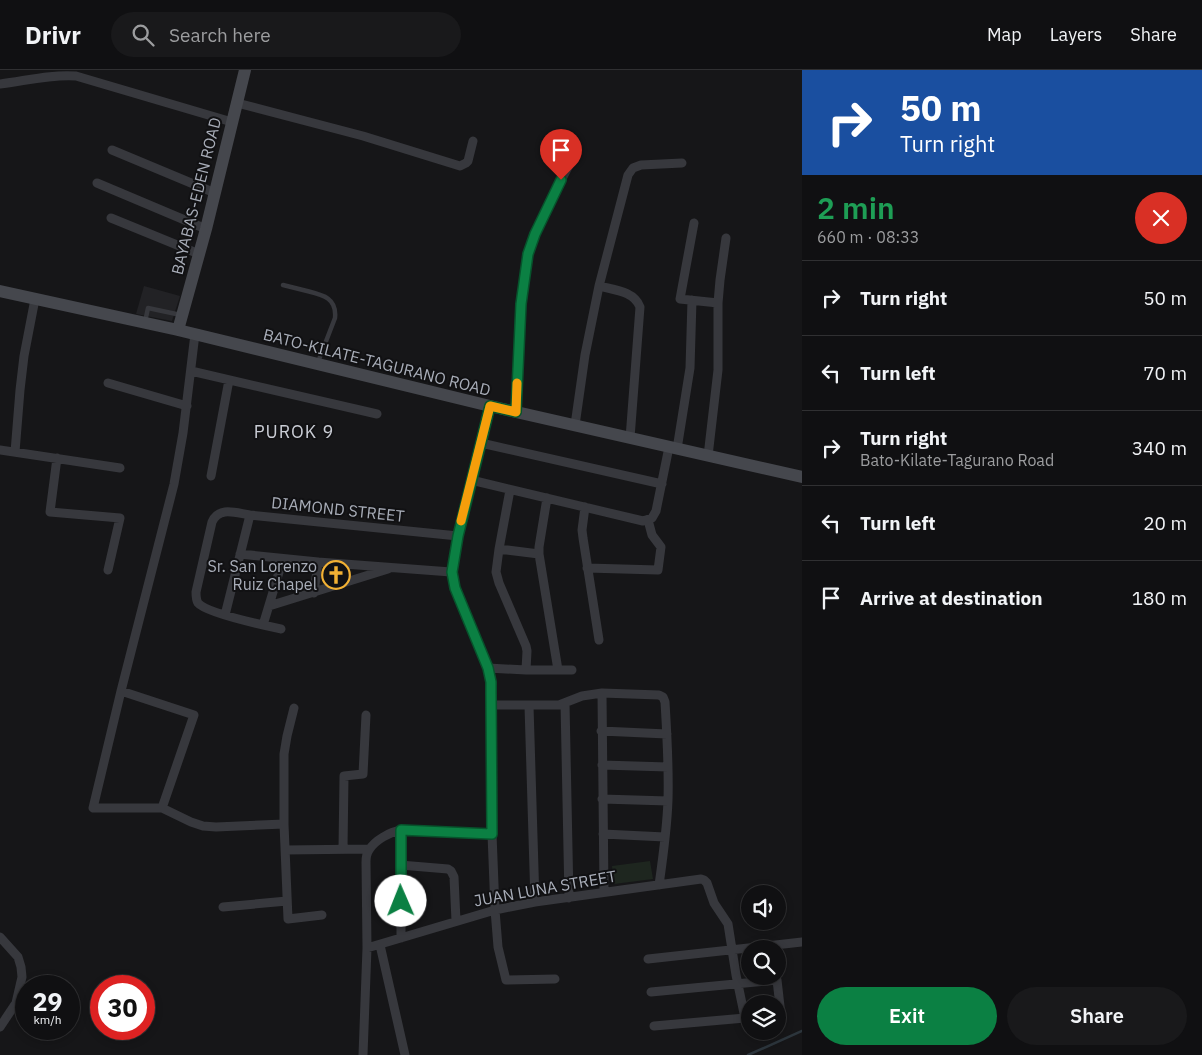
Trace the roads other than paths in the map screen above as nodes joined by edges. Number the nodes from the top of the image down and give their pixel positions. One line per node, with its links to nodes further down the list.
1 (245, 70): 3 (street, BAYABAS-EDEN ROAD)
2 (0, 84): 4 (street)
3 (237, 104): 4 (street, BAYABAS-EDEN ROAD); 5 (street)
4 (232, 122): 10 (street, BAYABAS-EDEN ROAD)
5 (473, 141)
6 (112, 150): 10 (street)
7 (577, 150): 32 (street)
8 (682, 163): 17 (street)
9 (97, 183): 13 (street)
10 (215, 193): 13 (street, BAYABAS-EDEN ROAD)
11 (111, 218): 15 (street)
12 (694, 223): 20 (street)
13 (206, 229): 15 (street, BAYABAS-EDEN ROAD)
14 (726, 238): 21 (street)
15 (199, 254): 22 (street, BAYABAS-EDEN ROAD)
16 (283, 285): 26 (lane)
17 (599, 286): 34 (street); 35 (street)
18 (0, 291): 19 (street, BATO-KILATE-TAGURANO ROAD)
19 (35, 299): 23 (street, BATO-KILATE-TAGURANO ROAD); 39 (street)
20 (692, 300): 21 (street); 37 (street)
21 (718, 303): 40 (street)
22 (182, 315): 23 (lane); 24 (street, BAYABAS-EDEN ROAD)
23 (144, 323): 24 (street, BATO-KILATE-TAGURANO ROAD)
24 (178, 330): 25 (street, BATO-KILATE-TAGURANO ROAD)
25 (195, 334): 26 (street, BATO-KILATE-TAGURANO ROAD); 27 (street)
26 (318, 364): 31 (street, BATO-KILATE-TAGURANO ROAD)
27 (191, 371): 28 (street); 30 (street)
28 (229, 380): 33 (street); 43 (street)
29 (108, 383): 30 (street)
30 (187, 406): 72 (street)
31 (490, 406): 32 (street, BATO-KILATE-TAGURANO ROAD); 36 (street)
32 (516, 412): 34 (street, BATO-KILATE-TAGURANO ROAD)
33 (377, 414)
34 (575, 425): 35 (street, BATO-KILATE-TAGURANO ROAD)
35 (630, 438): 37 (street, BATO-KILATE-TAGURANO ROAD)
36 (481, 443): 45 (street); 46 (street)
37 (673, 448): 40 (street, BATO-KILATE-TAGURANO ROAD); 46 (street)
38 (0, 450): 39 (street)
39 (15, 452): 41 (street)
40 (708, 456): 44 (street, BATO-KILATE-TAGURANO ROAD)
41 (57, 458): 42 (street); 60 (street)
42 (120, 468)
43 (210, 476)
44 (802, 477)
45 (471, 480): 47 (street); 52 (street)
46 (662, 484): 51 (street)
47 (510, 490): 48 (street); 53 (street)
48 (547, 498): 49 (street); 55 (street)
49 (585, 507): 51 (street); 59 (street)
50 (250, 515): 52 (street, DIAMOND STREET); 54 (street); 64 (street, DIAMOND STREET)
51 (648, 520): 59 (street)
52 (458, 536): 61 (street)
53 (499, 549): 55 (street); 69 (street)
54 (240, 554): 56 (street); 64 (street)
55 (538, 554): 70 (street)
56 (282, 559): 57 (street); 63 (street)
57 (318, 562): 58 (street); 62 (street)
58 (393, 567): 61 (street); 62 (street)
59 (587, 568): 67 (street)
60 (108, 570)
61 (452, 572): 68 (street)
62 (314, 593): 63 (street)
63 (269, 606): 65 (street)
64 (225, 615): 65 (street)
65 (263, 625): 66 (street)
66 (282, 630)
67 (599, 640)
68 (488, 668): 69 (street); 75 (street)
69 (526, 670): 70 (street)
70 (558, 670): 71 (street)
71 (572, 670)
72 (121, 691): 85 (street); 85 (street)
73 (602, 693): 74 (street); 79 (street); 80 (street)
74 (566, 703): 76 (street); 97 (street)
75 (491, 705): 76 (street); 88 (street)
76 (529, 706): 99 (street)
77 (294, 708): 86 (street)
78 (366, 715): 91 (street)
79 (602, 731): 80 (street); 81 (street)
80 (667, 734): 82 (street)
81 (602, 765): 82 (street); 83 (street)
82 (668, 766): 84 (street)
83 (602, 799): 84 (street); 89 (street)
84 (668, 801): 90 (street)
85 (162, 808): 86 (street)
86 (284, 824): 93 (street)
87 (401, 830): 88 (street); 92 (street); 94 (street)
88 (492, 834): 101 (street)
89 (603, 834): 90 (street); 96 (street)
90 (665, 837): 95 (street)
91 (343, 849): 92 (street); 93 (street)
92 (369, 849): 108 (street)
93 (285, 850): 98 (street)
94 (400, 864): 103 (street); 105 (street)
95 (659, 885): 96 (street, JUAN LUNA STREET); 109 (street, JUAN LUNA STREET)
96 (604, 892): 97 (street, JUAN LUNA STREET)
97 (569, 898): 99 (street, JUAN LUNA STREET)
98 (287, 901): 100 (street); 102 (street)
99 (536, 902): 101 (street, JUAN LUNA STREET)
100 (223, 907)
101 (495, 910): 103 (street, JUAN LUNA STREET); 111 (street)
102 (322, 915)
103 (456, 921): 105 (street, JUAN LUNA STREET)
104 (0, 937): 116 (street)
105 (401, 938): 107 (street, JUAN LUNA STREET)
106 (802, 942): 109 (street)
107 (380, 944): 108 (street, JUAN LUNA STREET); 118 (street)
108 (366, 948): 117 (street)
109 (732, 950): 110 (street); 112 (street, JUAN LUNA STREET)
110 (648, 959)
111 (555, 979)
112 (738, 984): 113 (street); 114 (street); 115 (street, JUAN LUNA STREET)
113 (651, 992)
114 (779, 995)
115 (654, 1026)
116 (0, 1027)
117 (363, 1055)
118 (405, 1055)

